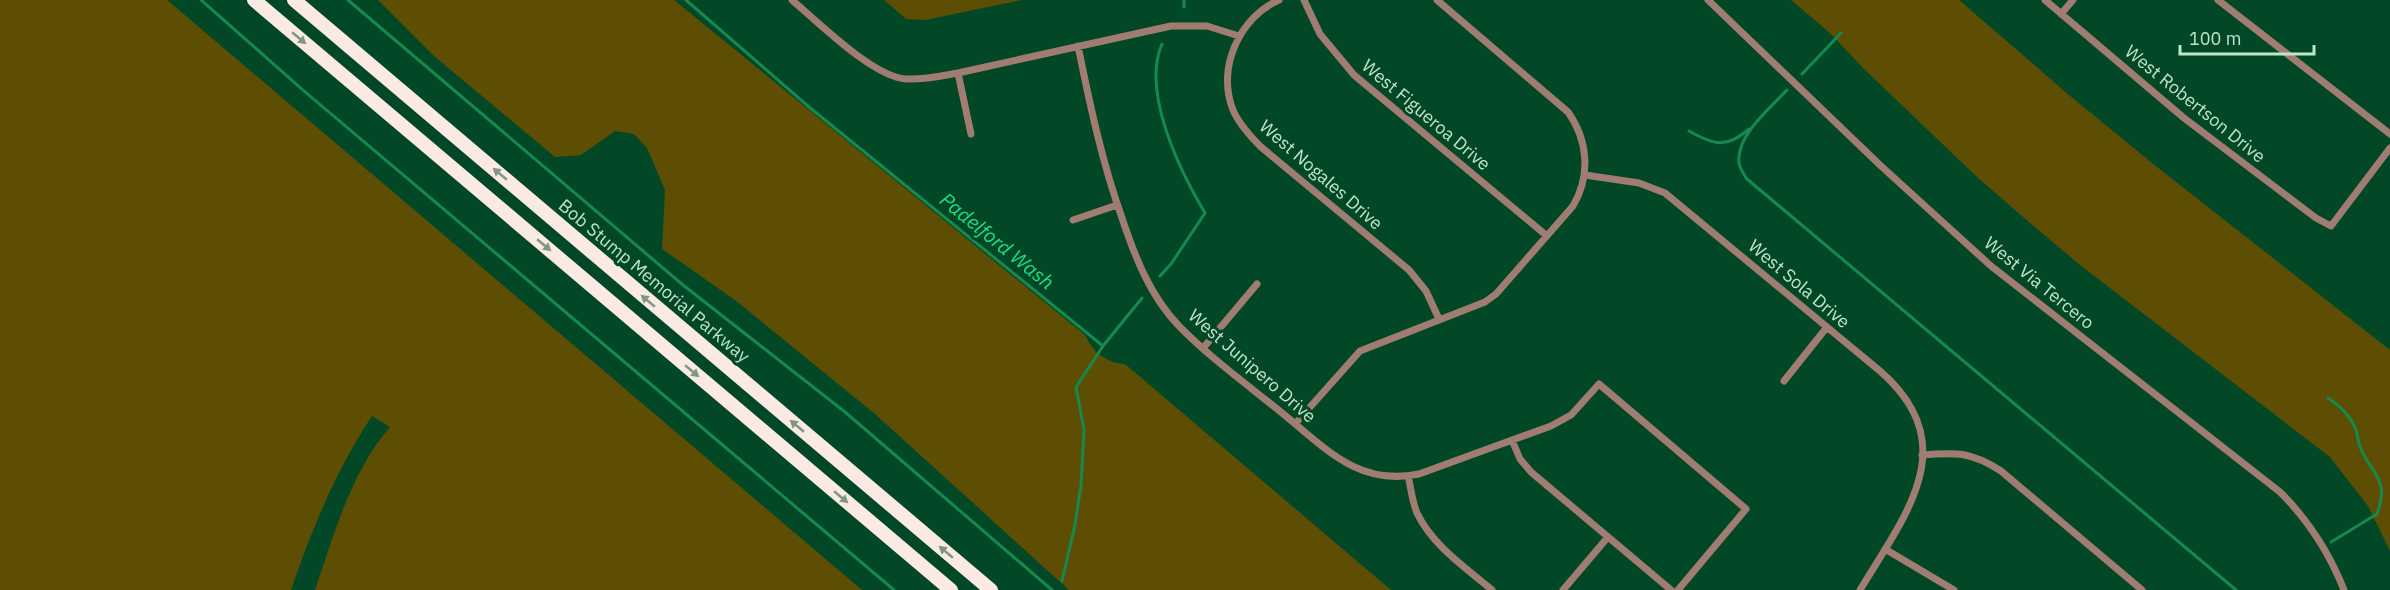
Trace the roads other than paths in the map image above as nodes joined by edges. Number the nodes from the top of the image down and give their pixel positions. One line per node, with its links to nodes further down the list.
1 (254, 0): 33 (highway, one-way to 33)
2 (294, 0): 34 (highway, Bob Stump Memorial Parkway, one-way to 2)
3 (792, 0): 14 (street)
4 (1280, 0): 12 (street)
5 (1304, 0): 21 (street, West Figueroa Drive)
6 (1437, 0): 18 (street)
7 (1708, 0): 42 (street, West Via Tercero)
8 (2045, 0): 11 (street, West Robertson Drive)
9 (2073, 0): 11 (street)
10 (2217, 0): 16 (street)
11 (2061, 14): 17 (street, West Robertson Drive)
12 (1239, 36): 13 (street); 23 (street, West Nogales Drive)
13 (1078, 46): 14 (street); 19 (street, West Junipero Drive)
14 (958, 73): 15 (street)
15 (971, 134)
16 (2390, 134)
17 (2390, 148)
18 (1585, 174): 21 (street); 24 (street, West Sola Drive)
19 (1117, 205): 20 (street); 25 (street, West Junipero Drive)
20 (1072, 220)
21 (1547, 236): 23 (street)
22 (1257, 284): 25 (street)
23 (1439, 319): 27 (street)
24 (1827, 327): 26 (street); 29 (street, West Sola Drive)
25 (1204, 347): 27 (street, West Junipero Drive)
26 (1784, 381)
27 (1295, 424): 30 (street, West Junipero Drive)
28 (1512, 440): 30 (street); 31 (street); 38 (street)
29 (1922, 455): 32 (street, West Sola Drive); 41 (street)
30 (1408, 476): 35 (street)
31 (1608, 537): 36 (street); 37 (street)
32 (1885, 549): 39 (street, West Sola Drive); 40 (street)
33 (951, 590)
34 (991, 590)
35 (1492, 590)
36 (1563, 590)
37 (1671, 590)
38 (1677, 590)
39 (1860, 590)
40 (1954, 590)
41 (2142, 590)
42 (2344, 590)

